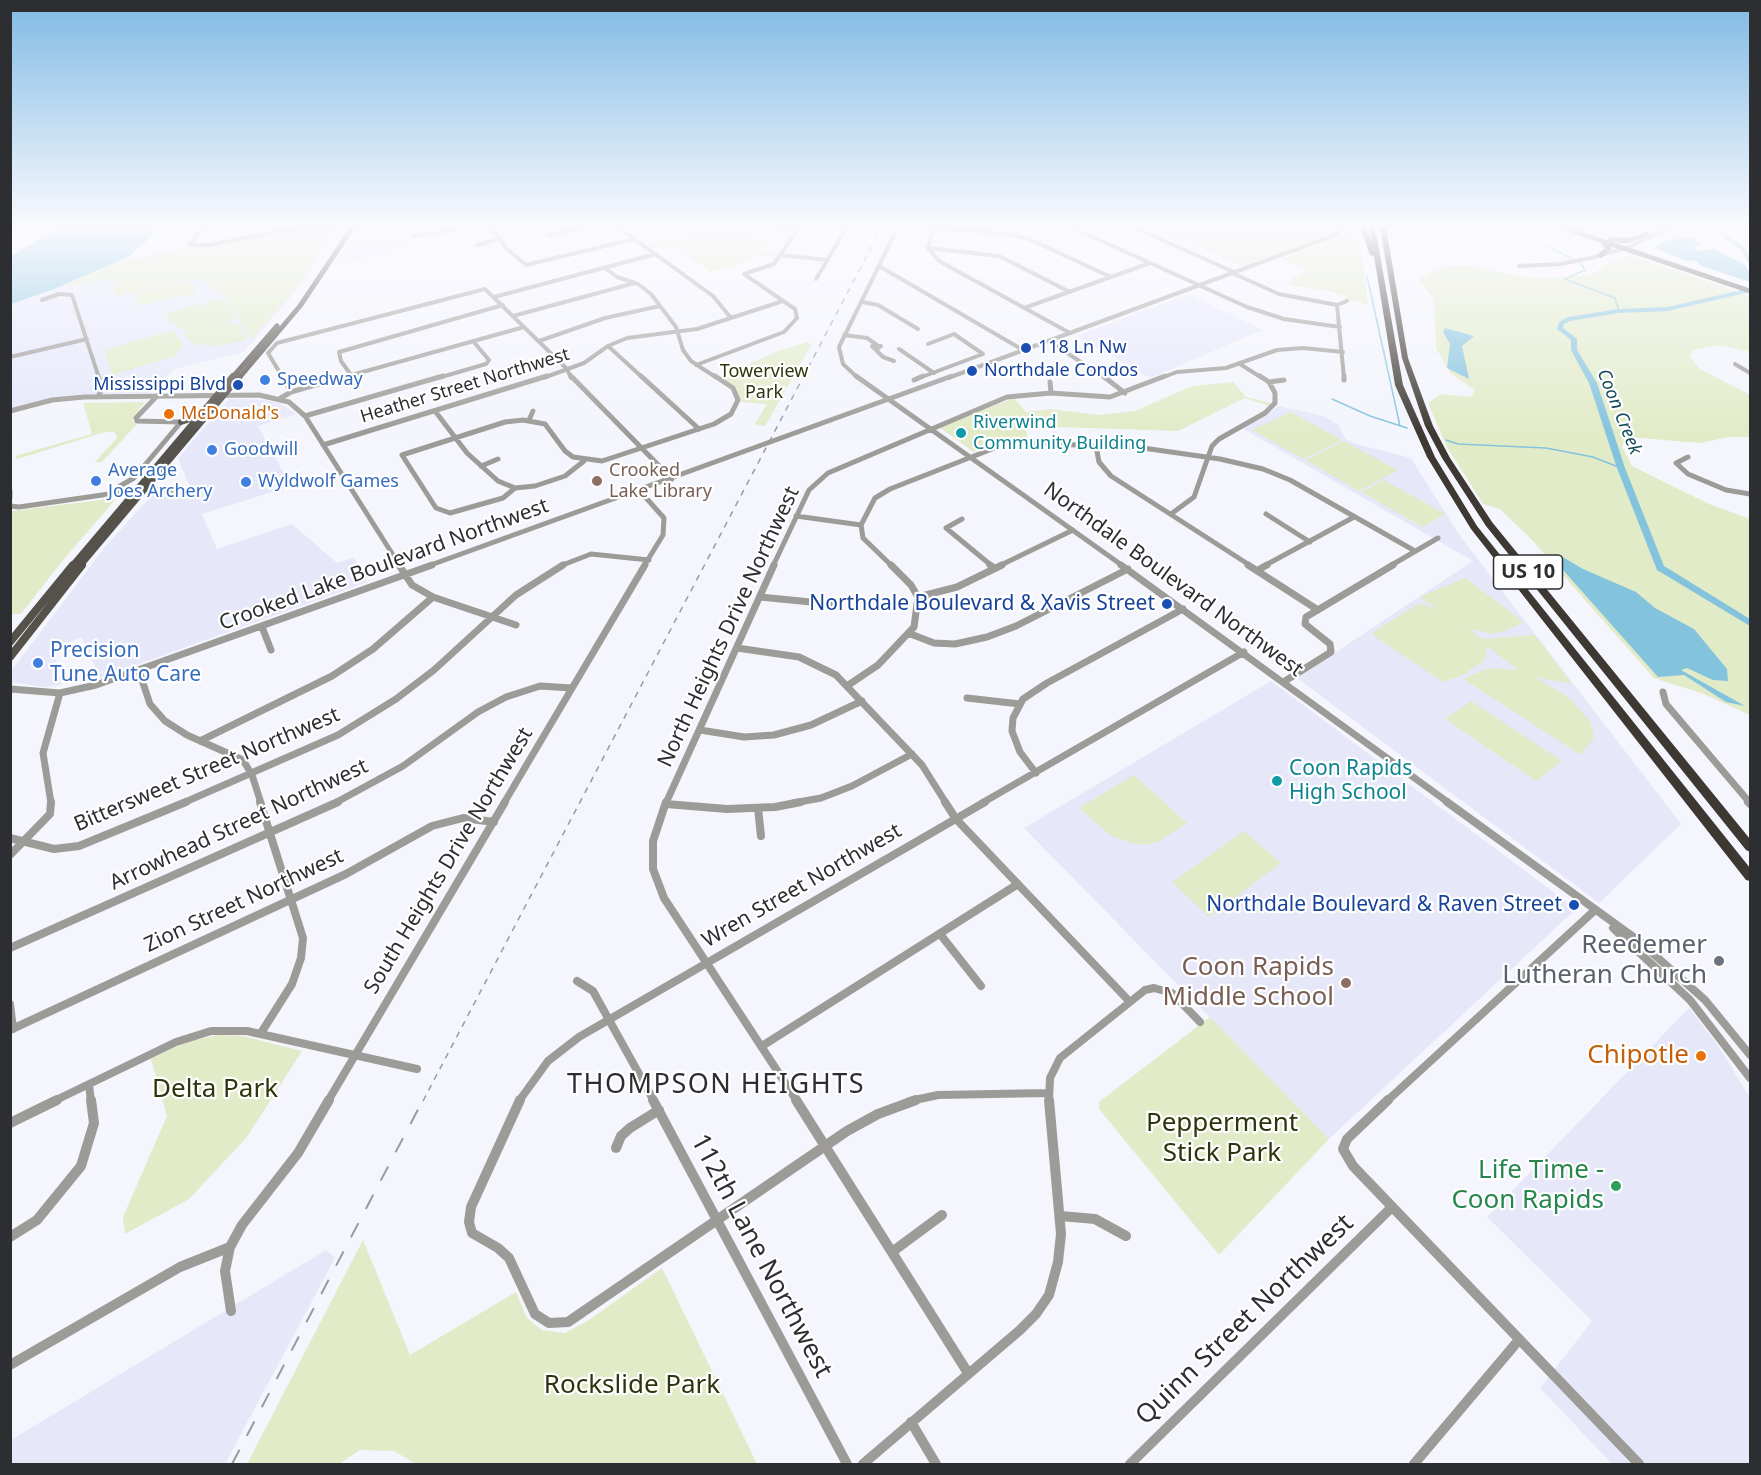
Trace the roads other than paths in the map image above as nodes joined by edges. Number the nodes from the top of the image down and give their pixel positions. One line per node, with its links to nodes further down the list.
1 (54, 296): 21 (street)
2 (72, 296): 37 (street)
3 (301, 296): 67 (main road)
4 (308, 296): 65 (main road)
5 (458, 296): 62 (street)
6 (498, 296): 20 (street)
7 (588, 296): 29 (street)
8 (652, 296): 27 (street)
9 (713, 296): 30 (street)
10 (776, 296): 22 (street)
11 (865, 296): 24 (street, Northdale Boulevard Northwest)
12 (930, 296): 44 (street)
13 (1002, 296): 28 (street)
14 (1059, 296): 28 (street)
15 (1164, 296): 35 (street, Crooked Lake Boulevard Northwest)
16 (1224, 296): 32 (street)
17 (1289, 296): 26 (street)
18 (1384, 296): 155 (highway, US 10)
19 (1395, 296): 153 (highway, US 10)
20 (494, 297): 25 (street)
21 (42, 300)
22 (783, 301): 30 (street, Heather Street Northwest); 50 (street)
23 (1347, 301): 26 (street)
24 (862, 302): 33 (street); 36 (street, Northdale Boulevard Northwest)
25 (503, 305): 29 (street); 56 (street)
26 (1337, 305): 32 (street)
27 (660, 306): 34 (street); 39 (street)
28 (1024, 308): 35 (street)
29 (513, 316): 31 (street)
30 (731, 318): 34 (street, Heather Street Northwest)
31 (524, 327): 38 (street); 39 (street)
32 (1340, 327): 45 (street)
33 (918, 329)
34 (678, 331): 42 (street, Heather Street Northwest); 50 (street)
35 (1067, 332): 40 (street, Crooked Lake Boulevard Northwest)
36 (844, 335): 47 (street); 70 (street, Northdale Boulevard Northwest)
37 (87, 339): 46 (street); 68 (street)
38 (473, 341): 56 (street); 75 (street)
39 (539, 341): 52 (street)
40 (1049, 341): 44 (street, Crooked Lake Boulevard Northwest); 64 (street)
41 (928, 344): 51 (street)
42 (608, 346): 52 (street, Heather Street Northwest); 79 (street)
43 (899, 349): 54 (street)
44 (1023, 350): 53 (street, Crooked Lake Boulevard Northwest)
45 (1343, 352): 48 (street, North Heights Drive Northwest); 59 (street)
46 (10, 357)
47 (894, 361)
48 (1240, 364): 60 (street); 64 (street, North Heights Drive Northwest)
49 (1735, 364): 55 (street)
50 (696, 365): 79 (street)
51 (955, 365): 53 (street); 54 (street)
52 (567, 369): 72 (street, Heather Street Northwest); 83 (street)
53 (965, 372): 70 (street, Crooked Lake Boulevard Northwest)
54 (934, 373): 57 (street)
55 (1750, 373)
56 (351, 375): 62 (street)
57 (914, 380)
58 (1284, 380): 60 (street)
59 (1344, 380)
60 (1269, 381): 85 (street)
61 (1050, 382): 63 (street)
62 (291, 392): 69 (street)
63 (1051, 393): 64 (street, North Heights Drive Northwest); 78 (street, North Heights Drive Northwest)
64 (1125, 393)
65 (224, 395): 67 (street); 69 (street); 94 (main road)
66 (157, 396): 67 (street); 68 (street); 77 (street)
67 (216, 396): 74 (main road)
68 (98, 397): 71 (street)
69 (279, 399): 75 (street)
70 (890, 400): 78 (street, Northdale Boulevard Northwest); 90 (street, Crooked Lake Boulevard Northwest)
71 (10, 411)
72 (435, 411): 80 (street); 81 (street, Heather Street Northwest)
73 (534, 411): 76 (street)
74 (199, 416): 77 (main road); 94 (main road)
75 (306, 416): 81 (street)
76 (529, 420): 80 (street); 88 (street)
77 (181, 422): 96 (street)
78 (931, 428): 84 (street, Northdale Boulevard Northwest); 101 (street, North Heights Drive Northwest)
79 (699, 429): 83 (street)
80 (454, 438): 89 (street); 91 (street)
81 (323, 445): 113 (street)
82 (1096, 446): 84 (street); 85 (street); 99 (street)
83 (642, 449): 88 (street); 90 (street)
84 (970, 456): 104 (street); 105 (street, Northdale Boulevard Northwest)
85 (1209, 457): 99 (street); 102 (street)
86 (1688, 457): 95 (street)
87 (498, 459): 89 (street)
88 (584, 461): 91 (street)
89 (481, 466): 91 (street)
90 (672, 479): 92 (street, Crooked Lake Boulevard Northwest)
91 (515, 488)
92 (639, 490): 109 (street, South Heights Drive Northwest); 113 (street, Crooked Lake Boulevard Northwest)
93 (10, 491): 97 (street)
94 (137, 492): 96 (street); 124 (main road); 128 (main road)
95 (1747, 494)
96 (114, 495): 98 (street)
97 (10, 498)
98 (10, 506)
99 (1171, 514): 112 (street)
100 (1266, 514): 107 (street)
101 (796, 516): 104 (street); 115 (street, North Heights Drive Northwest)
102 (1354, 517): 107 (street); 108 (street)
103 (962, 519): 110 (street)
104 (861, 525): 116 (street)
105 (1073, 530): 110 (street); 111 (street, Northdale Boulevard Northwest)
106 (1437, 538): 108 (street)
107 (1310, 542): 112 (street)
108 (1415, 551): 119 (street)
109 (649, 560): 120 (street, Bittersweet Street Northwest); 132 (street, South Heights Drive Northwest)
110 (994, 568): 116 (street)
111 (1128, 569): 118 (street, Northdale Boulevard Northwest); 123 (street)
112 (1258, 570): 119 (street)
113 (404, 575): 114 (street); 122 (street, Crooked Lake Boulevard Northwest)
114 (432, 597): 120 (street); 140 (street)
115 (760, 597): 117 (street); 125 (street, North Heights Drive Northwest)
116 (918, 597): 123 (street)
117 (831, 604)
118 (1184, 609): 127 (street, Northdale Boulevard Northwest); 138 (street)
119 (1318, 610): 130 (street)
120 (492, 617): 121 (street); 143 (street, Bittersweet Street Northwest)
121 (516, 625)
122 (262, 627): 126 (street); 129 (street, Crooked Lake Boulevard Northwest)
123 (908, 633): 131 (street)
124 (10, 642)
125 (736, 648): 131 (street); 139 (street, North Heights Drive Northwest)
126 (271, 650)
127 (1244, 652): 130 (street, Northdale Boulevard Northwest); 142 (street, Wren Street Northwest)
128 (10, 657)
129 (139, 671): 135 (street, Crooked Lake Boulevard Northwest); 140 (street)
130 (1285, 681): 158 (street, Northdale Boulevard Northwest)
131 (847, 686): 137 (street)
132 (572, 688): 148 (street, South Heights Drive Northwest); 149 (street, Arrowhead Street Northwest)
133 (10, 690): 135 (street, Crooked Lake Boulevard Northwest)
134 (1663, 692): 145 (street)
135 (60, 693): 152 (street)
136 (967, 698): 138 (street)
137 (862, 701): 139 (street); 141 (street)
138 (1020, 704): 142 (street)
139 (700, 730): 144 (street, North Heights Drive Northwest)
140 (200, 741): 143 (street)
141 (912, 754): 146 (street); 147 (street)
142 (1036, 773): 147 (street, Wren Street Northwest)
143 (252, 775): 149 (street); 152 (street, Bittersweet Street Northwest)
144 (666, 804): 146 (street); 162 (street, North Heights Drive Northwest)
145 (1750, 804)
146 (758, 808): 150 (street)
147 (956, 819): 156 (street); 162 (street, Wren Street Northwest)
148 (494, 822): 157 (street, Zion Street Northwest); 173 (street, South Heights Drive Northwest)
149 (271, 834): 157 (street); 161 (street, Arrowhead Street Northwest)
150 (761, 836)
151 (10, 838): 152 (street, Bittersweet Street Northwest)
152 (23, 841): 154 (street)
153 (1750, 847)
154 (10, 855)
155 (1750, 876)
156 (1018, 884): 160 (street); 165 (street)
157 (292, 899): 169 (street, Zion Street Northwest); 170 (street)
158 (1594, 911): 159 (street, Northdale Boulevard Northwest); 182 (street)
159 (1603, 918): 172 (street, Northdale Boulevard Northwest); 175 (street, Northdale Boulevard Northwest)
160 (940, 934): 164 (street); 171 (street)
161 (10, 948)
162 (706, 964): 167 (street, Wren Street Northwest); 171 (street, North Heights Drive Northwest)
163 (577, 981): 167 (street, 112th Lane Northwest)
164 (981, 986)
165 (1129, 1000): 168 (street); 177 (street)
166 (10, 1004): 169 (street)
167 (610, 1019): 178 (street, 112th Lane Northwest); 185 (street, Wren Street Northwest)
168 (1200, 1022)
169 (12, 1030)
170 (261, 1033): 173 (street); 176 (street)
171 (762, 1046): 180 (street, North Heights Drive Northwest)
172 (1750, 1055)
173 (355, 1056): 174 (street); 188 (street, South Heights Drive Northwest)
174 (417, 1069)
175 (1750, 1078)
176 (89, 1085): 179 (street); 187 (street)
177 (1048, 1093): 180 (street); 184 (street)
178 (659, 1110): 181 (street); 185 (street, 112th Lane Northwest)
179 (10, 1124)
180 (824, 1147): 185 (street); 189 (street, North Heights Drive Northwest)
181 (616, 1148)
182 (1391, 1208): 191 (street); 198 (street, Quinn Street Northwest)
183 (942, 1215): 189 (street)
184 (1061, 1216): 186 (street); 193 (street)
185 (716, 1221): 195 (street, 112th Lane Northwest)
186 (1126, 1236)
187 (10, 1237)
188 (230, 1247): 190 (street); 192 (street)
189 (892, 1252): 193 (street, North Heights Drive Northwest)
190 (231, 1311)
191 (1518, 1341): 199 (street); 200 (street)
192 (10, 1365)
193 (968, 1373): 194 (street)
194 (911, 1422): 196 (street); 197 (street)
195 (847, 1464)
196 (863, 1464)
197 (936, 1464)
198 (1130, 1464)
199 (1414, 1464)
200 (1639, 1464)

